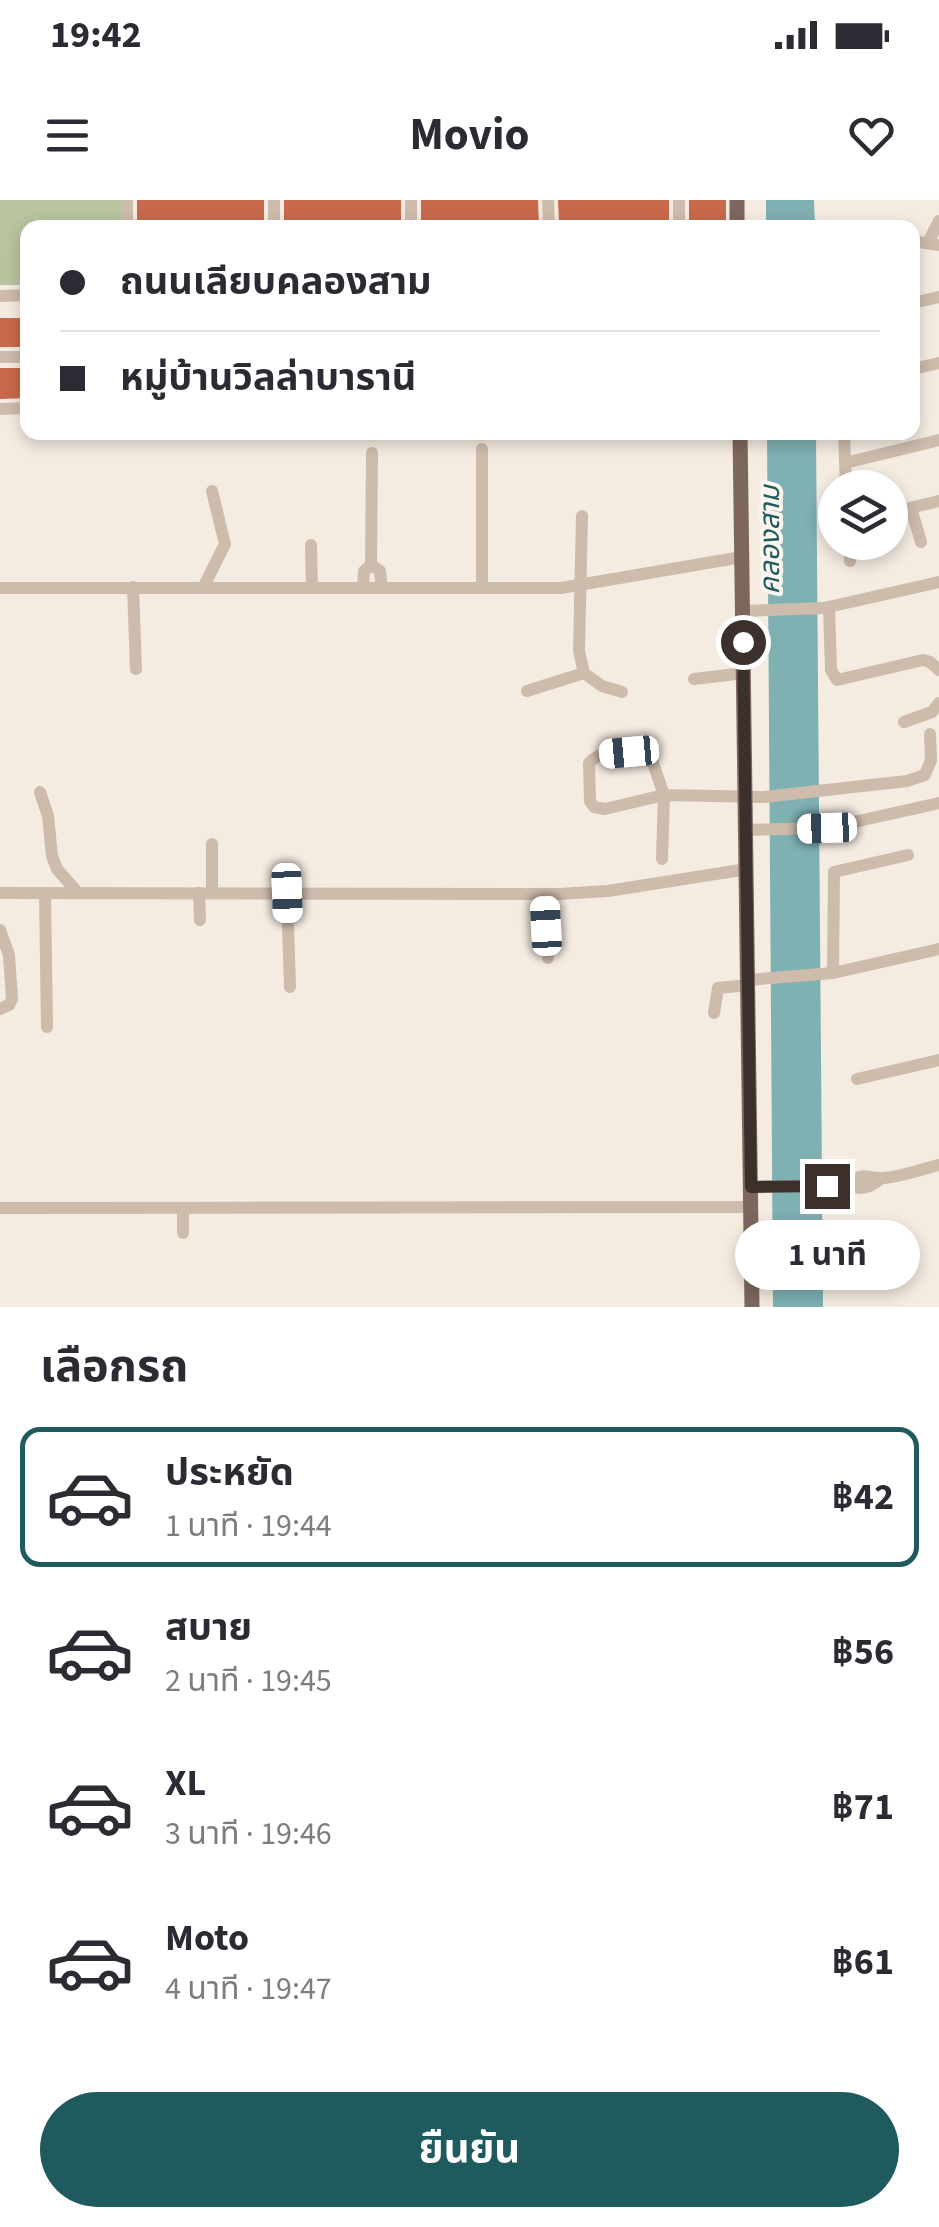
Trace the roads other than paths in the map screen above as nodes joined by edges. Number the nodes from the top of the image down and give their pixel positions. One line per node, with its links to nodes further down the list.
1 (939, 222): 2 (street)
2 (934, 243)
3 (740, 440): 15 (main road)
4 (844, 440): 8 (street)
5 (939, 440): 8 (street)
6 (482, 449): 25 (street)
7 (372, 453): 16 (street)
8 (845, 463): 9 (street)
9 (845, 470)
10 (212, 492): 21 (street)
11 (939, 501): 13 (street)
12 (582, 516): 18 (street)
13 (921, 542)
14 (311, 545): 22 (street)
15 (742, 557): 18 (street); 27 (main road)
16 (371, 565): 23 (street); 24 (street)
17 (939, 582): 26 (street)
18 (582, 586): 25 (street); 30 (street)
19 (133, 587): 20 (street); 21 (street); 28 (street)
20 (0, 588)
21 (203, 588): 22 (street)
22 (312, 588): 23 (street)
23 (363, 588): 24 (street)
24 (382, 588): 25 (street)
25 (482, 588)
26 (826, 608): 27 (street); 29 (street)
27 (743, 611): 31 (main road)
28 (136, 669)
29 (939, 670)
30 (584, 673): 33 (street); 34 (street)
31 (744, 673): 32 (street); 40 (main road)
32 (694, 680)
33 (527, 691)
34 (622, 692)
35 (939, 703): 36 (street)
36 (904, 722)
37 (930, 734): 40 (street)
38 (40, 792): 49 (street)
39 (664, 795): 39 (street); 40 (street); 45 (street)
40 (746, 796): 42 (main road)
41 (939, 804): 42 (street)
42 (754, 830): 46 (main road)
43 (212, 844): 50 (street)
44 (908, 855): 57 (street)
45 (662, 859)
46 (746, 870): 52 (street); 58 (main road)
47 (0, 893): 48 (street)
48 (45, 893): 49 (street); 62 (street)
49 (78, 893): 50 (street)
50 (206, 893): 51 (street); 53 (street)
51 (287, 893): 52 (street); 59 (street)
52 (545, 894): 56 (street)
53 (200, 920)
54 (0, 930): 60 (street)
55 (939, 948): 57 (street)
56 (548, 958)
57 (830, 974): 58 (street)
58 (748, 983): 61 (street); 66 (main road)
59 (290, 987)
60 (0, 1010)
61 (714, 1014)
62 (48, 1028)
63 (939, 1060): 64 (street)
64 (856, 1079)
65 (939, 1165): 66 (street)
66 (755, 1187): 67 (main road)
67 (751, 1207): 69 (street); 71 (main road)
68 (0, 1208): 69 (street)
69 (183, 1208): 70 (street)
70 (183, 1233)
71 (752, 1307)

